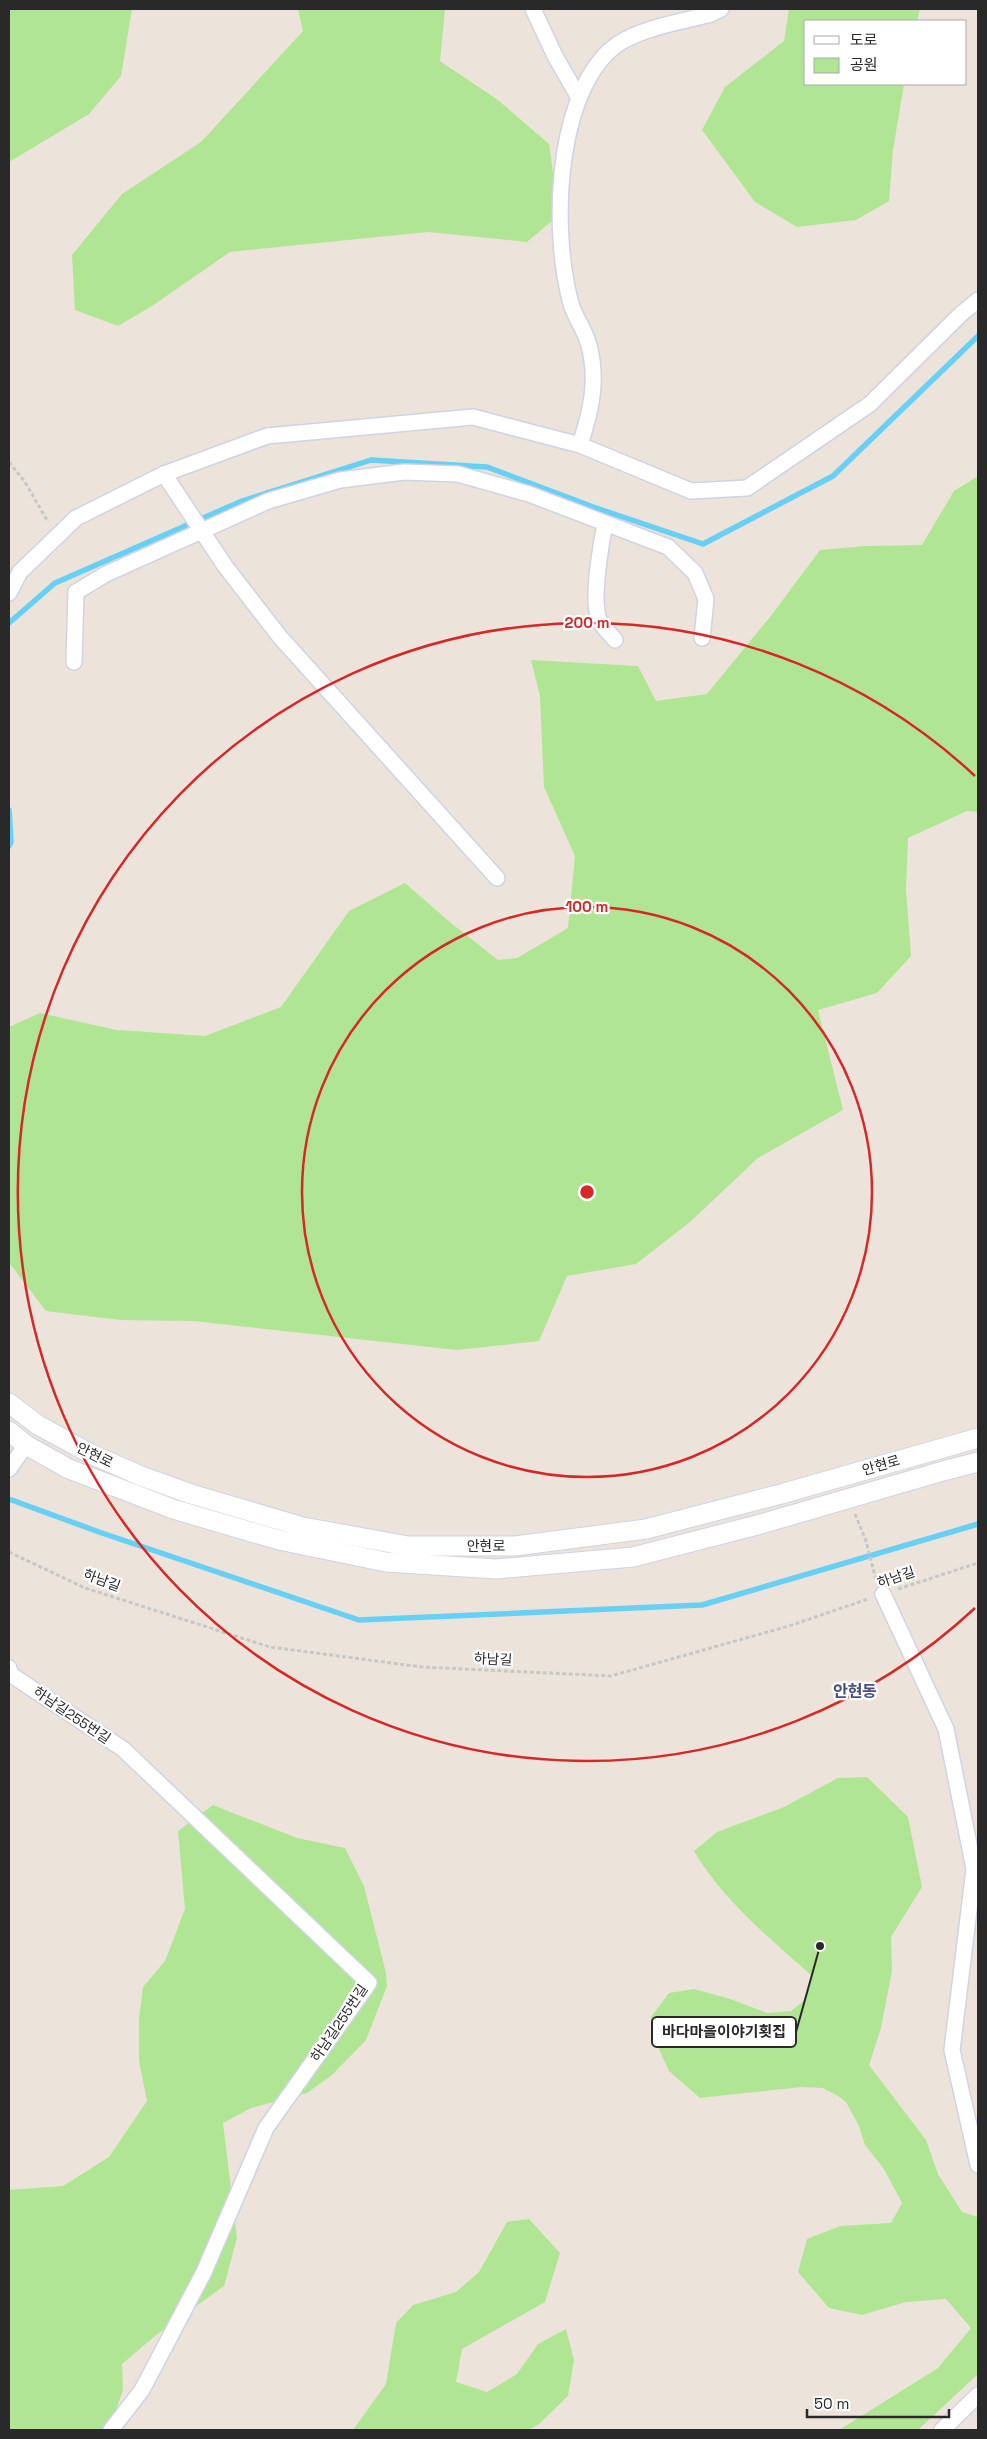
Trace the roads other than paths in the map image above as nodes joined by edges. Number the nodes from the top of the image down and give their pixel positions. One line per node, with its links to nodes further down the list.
1 (533, 9): 3 (street)
2 (721, 9): 3 (street)
3 (580, 98): 5 (street)
4 (978, 300): 5 (street)
5 (580, 445): 6 (street)
6 (164, 474): 8 (street); 9 (street)
7 (605, 523): 8 (street); 10 (street); 11 (street)
8 (196, 524): 12 (street); 13 (street)
9 (9, 593)
10 (702, 638)
11 (615, 640)
12 (74, 662)
13 (497, 878)
14 (9, 1403): 15 (street, 안현로)
15 (38, 1425): 17 (street, 안현로); 18 (street)
16 (9, 1430): 18 (street, 안현로)
17 (978, 1438)
18 (26, 1445): 19 (street, 안현로); 20 (street)
19 (978, 1462)
20 (9, 1469)
21 (881, 1591): 23 (street)
22 (9, 1668): 25 (street, 하남길255번길)
23 (978, 2165)
24 (978, 2395): 26 (street)
25 (111, 2430)
26 (942, 2430)

